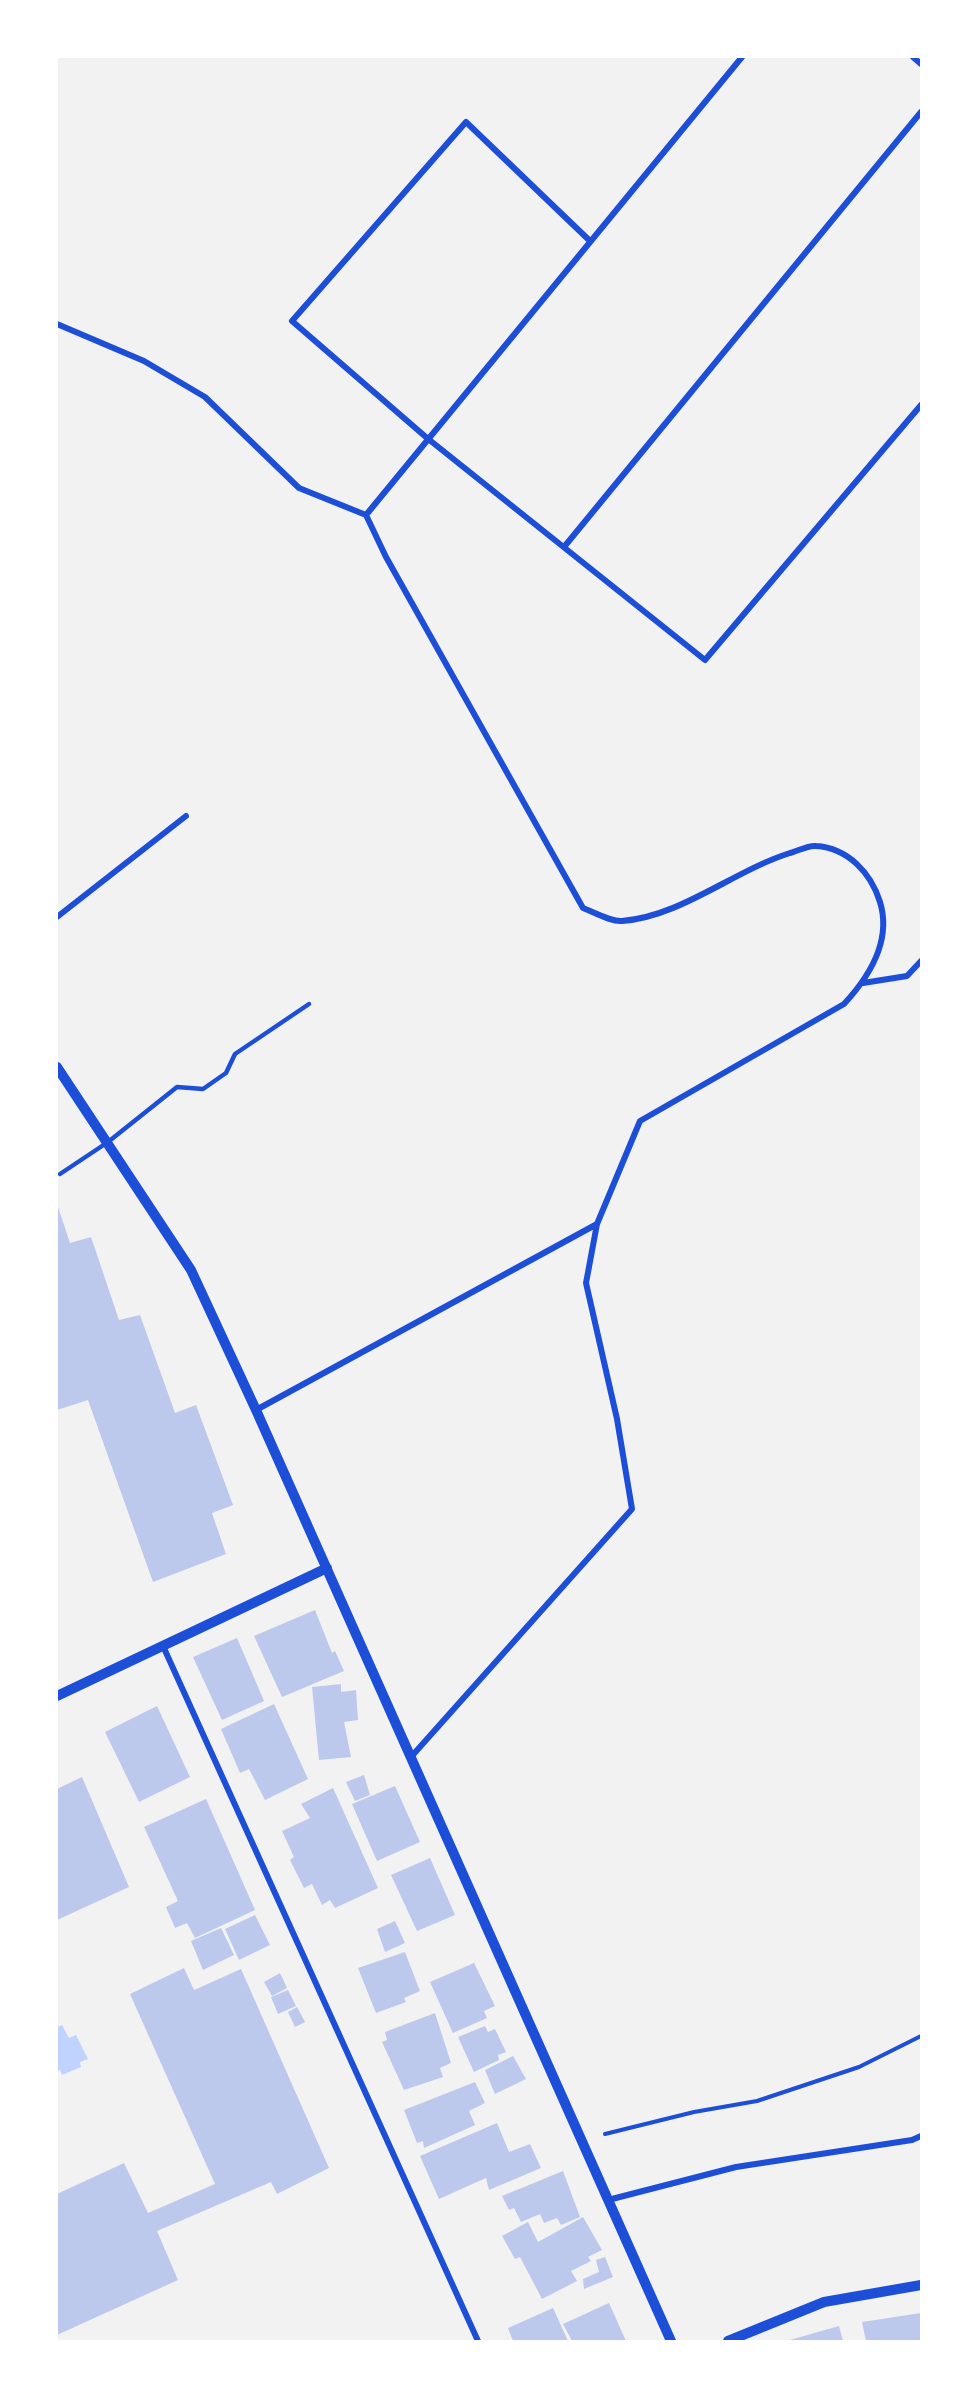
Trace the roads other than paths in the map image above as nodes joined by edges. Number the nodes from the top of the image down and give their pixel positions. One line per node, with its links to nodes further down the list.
1 (742, 57): 5 (street)
2 (913, 57): 3 (street)
3 (921, 64)
4 (921, 112): 10 (street)
5 (590, 241): 8 (street); 8 (street)
6 (57, 324): 9 (street)
7 (921, 405): 10 (street)
8 (427, 438): 9 (street); 10 (street)
9 (366, 515): 14 (street)
10 (564, 548)
11 (186, 816): 12 (street)
12 (57, 917)
13 (921, 962): 14 (street)
14 (863, 983): 19 (street)
15 (309, 1004): 17 (lane)
16 (57, 1067): 17 (street)
17 (108, 1142): 18 (lane); 20 (street)
18 (60, 1174)
19 (597, 1224): 20 (street); 24 (street)
20 (256, 1410): 21 (street)
21 (327, 1568): 22 (street); 24 (street)
22 (163, 1646): 23 (street); 30 (street)
23 (57, 1696)
24 (411, 1757): 28 (street)
25 (921, 2136): 26 (street)
26 (912, 2140): 27 (street); 28 (street)
27 (921, 2143)
28 (608, 2200): 31 (street)
29 (921, 2285): 32 (street)
30 (477, 2341)
31 (671, 2341)
32 (728, 2341)

